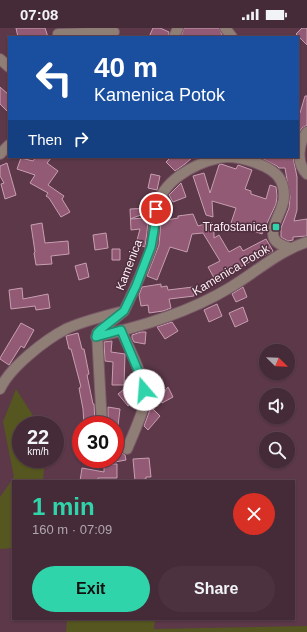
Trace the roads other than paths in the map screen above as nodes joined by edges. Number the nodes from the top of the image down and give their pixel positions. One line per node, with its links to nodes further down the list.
1 (225, 28): 4 (street)
2 (114, 32): 3 (street)
3 (58, 33)
4 (231, 36)
5 (0, 59): 6 (street)
6 (8, 66)
7 (307, 132): 12 (street)
8 (8, 146): 9 (street)
9 (0, 154)
10 (207, 158): 15 (street, Kamenica)
11 (249, 158): 14 (street, Kamenica)
12 (307, 174)
13 (307, 242): 14 (street, Kamenica Potok)
14 (290, 248): 16 (street, Kamenica Potok)
15 (124, 311): 17 (street, Kamenica); 18 (street)
16 (121, 330): 17 (street, Kamenica Potok); 20 (street)
17 (96, 337): 19 (street)
18 (0, 389)
19 (101, 416)
20 (128, 449)

